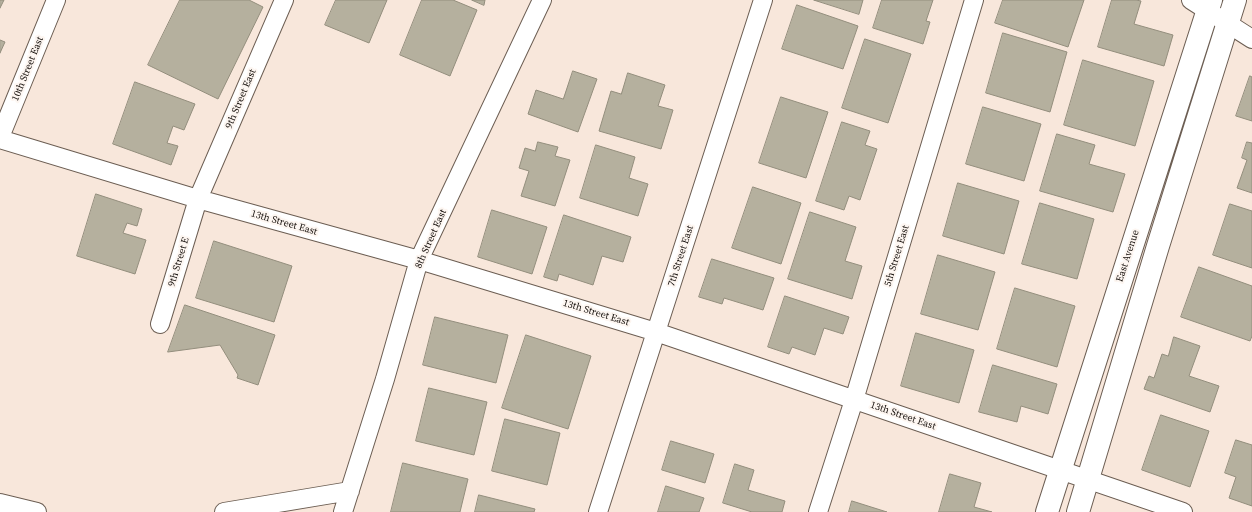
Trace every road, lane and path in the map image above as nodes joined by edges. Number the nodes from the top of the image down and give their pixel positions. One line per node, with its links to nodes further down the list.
1 (56, 0): 10 (street, 10th Street East)
2 (284, 0): 11 (street, 9th Street East)
3 (542, 0): 12 (street, 8th Street East)
4 (764, 0): 14 (street, 7th Street East)
5 (974, 0): 15 (street, 5th Street East)
6 (1235, 0): 8 (street)
7 (1203, 3): 8 (street); 16 (street, East Avenue)
8 (1227, 22): 9 (street); 17 (street)
9 (1252, 39)
10 (0, 138): 11 (street, 13th Street East)
11 (198, 199): 12 (street, 13th Street East); 13 (street, 9th Street E)
12 (419, 260): 14 (street, 13th Street East); 18 (street, 8th Street East)
13 (160, 324)
14 (656, 332): 15 (street, 13th Street East); 23 (street, 7th Street East)
15 (854, 400): 16 (street, 13th Street East); 24 (street, 5th Street East)
16 (1060, 469): 17 (street, 13th Street East); 25 (street, East Avenue)
17 (1088, 479): 26 (street); 27 (street, 13th Street East)
18 (350, 491): 21 (street); 22 (street, 8th Street East)
19 (0, 503): 20 (street)
20 (37, 512)
21 (224, 512)
22 (343, 512)
23 (598, 512)
24 (818, 512)
25 (1047, 512)
26 (1078, 512)
27 (1183, 512)

